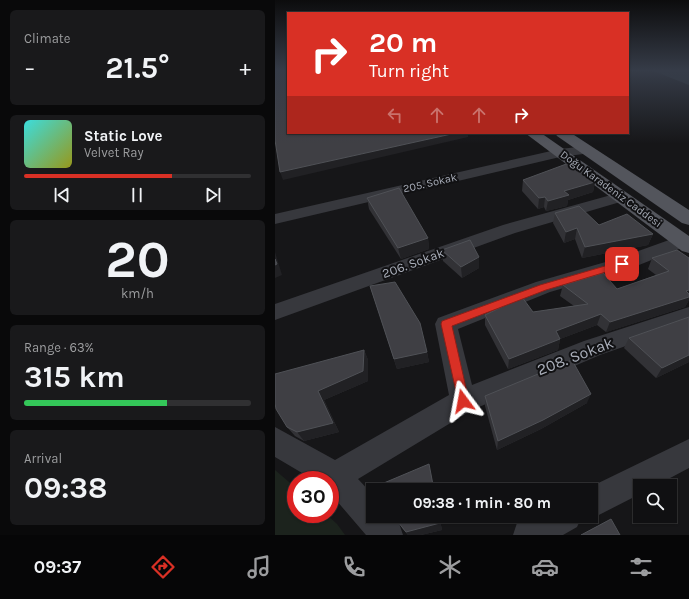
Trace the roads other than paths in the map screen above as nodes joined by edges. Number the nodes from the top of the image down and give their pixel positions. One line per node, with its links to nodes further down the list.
1 (533, 134): 4 (main road, Doğu Karadeniz Caddesi)
2 (563, 134): 3 (main road, Doğu Karadeniz Caddesi)
3 (586, 150): 4 (street, 205. Sokak); 7 (main road, Doğu Karadeniz Caddesi)
4 (560, 153): 5 (main road, Doğu Karadeniz Caddesi); 6 (street, 205. Sokak)
5 (622, 197): 8 (main road, Doğu Karadeniz Caddesi); 9 (street, 206. Sokak)
6 (275, 219)
7 (689, 219)
8 (686, 243): 11 (street)
9 (275, 312)
10 (689, 315): 11 (street, 208. Sokak)
11 (463, 401): 15 (street, 208. Sokak)
12 (275, 441): 14 (street)
13 (689, 453): 17 (street)
14 (326, 471)
15 (339, 474)
16 (339, 481): 19 (street)
17 (598, 499)
18 (552, 523): 20 (street)
19 (387, 535)
20 (529, 535)

